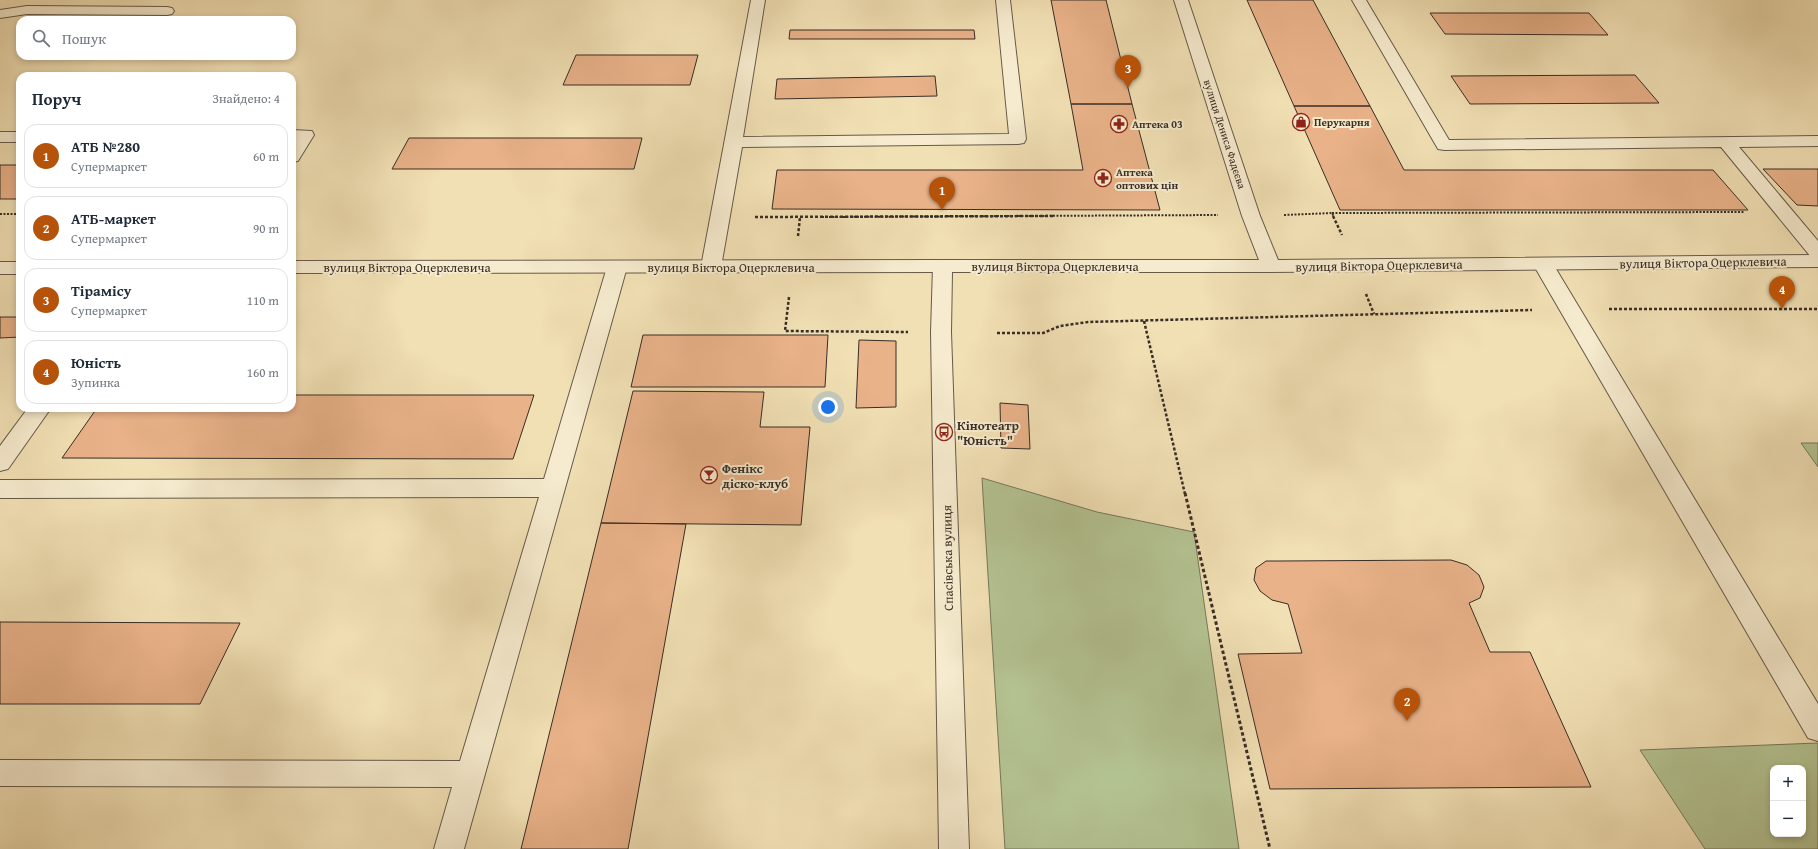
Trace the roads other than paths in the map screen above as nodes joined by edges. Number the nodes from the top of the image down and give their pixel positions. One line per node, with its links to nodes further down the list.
1 (758, 0): 11 (street)
2 (1003, 0): 11 (street)
3 (1181, 0): 18 (street, вулиця Дениса Фадєєва)
4 (1359, 0): 12 (street)
5 (167, 11): 6 (street)
6 (0, 14)
7 (296, 135): 13 (street)
8 (0, 137): 9 (street)
9 (16, 137)
10 (1818, 141): 12 (street)
11 (734, 142): 21 (street)
12 (1726, 142): 14 (street)
13 (296, 151)
14 (1818, 253)
15 (1818, 261): 16 (street, вулиця Віктора Оцерклевича)
16 (1543, 264): 18 (street, вулиця Віктора Оцерклевича); 28 (street)
17 (943, 266): 18 (street, вулиця Віктора Оцерклевича); 21 (street, вулиця Віктора Оцерклевича); 32 (street, Спасівська вулиця)
18 (1271, 266)
19 (296, 267): 20 (street, вулиця Віктора Оцерклевича)
20 (618, 267): 21 (street, вулиця Віктора Оцерклевича); 26 (street)
21 (710, 267)
22 (0, 268): 23 (street)
23 (16, 268)
24 (37, 412): 25 (street)
25 (0, 463)
26 (554, 488): 27 (street); 30 (street)
27 (0, 489)
28 (1818, 729)
29 (0, 773): 30 (street)
30 (471, 774): 31 (street)
31 (449, 849)
32 (954, 849)

